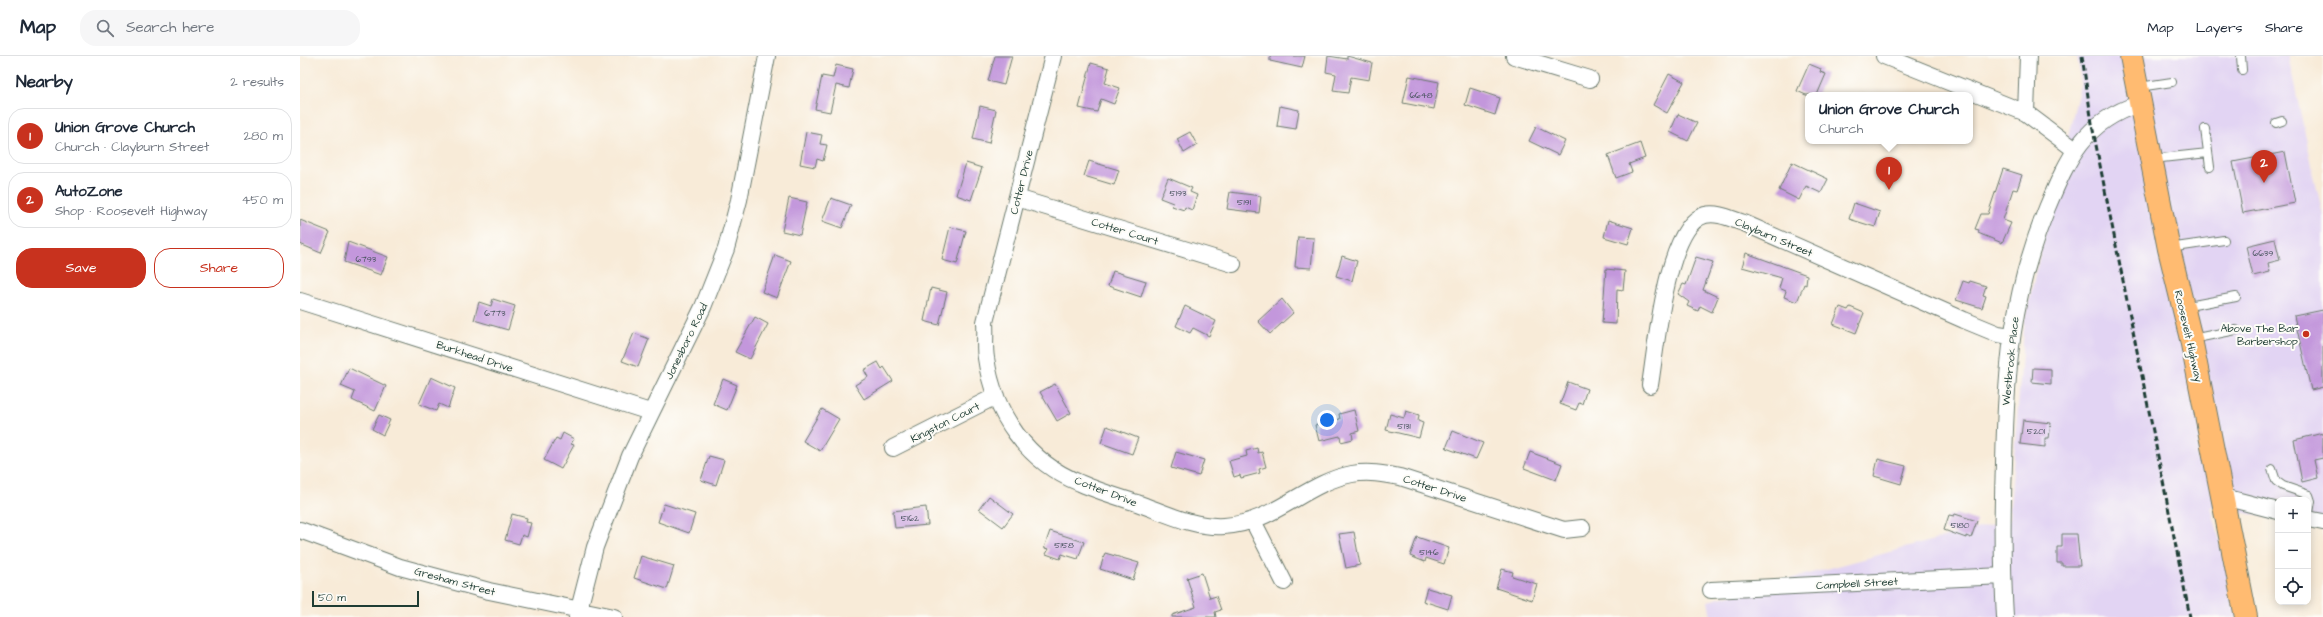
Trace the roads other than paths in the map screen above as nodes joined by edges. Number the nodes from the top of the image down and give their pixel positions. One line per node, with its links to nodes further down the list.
1 (767, 56): 30 (street, Jonesboro Road)
2 (1053, 56): 18 (street, Cotter Drive)
3 (1514, 56): 9 (street)
4 (1884, 56): 12 (street)
5 (2028, 56): 12 (street)
6 (2130, 56): 11 (main road, Roosevelt Highway)
7 (2241, 56): 8 (lane)
8 (2242, 70)
9 (1590, 79)
10 (2172, 82): 11 (lane)
11 (2138, 96): 14 (street, Westbrook Place); 16 (main road, Roosevelt Highway)
12 (2026, 113): 14 (street)
13 (2204, 129): 15 (lane)
14 (2074, 149): 26 (street, Westbrook Place)
15 (2208, 153): 16 (lane); 17 (lane)
16 (2152, 159): 20 (main road, Roosevelt Highway)
17 (2210, 167)
18 (1017, 198): 21 (street, Cotter Court); 29 (street, Cotter Drive)
19 (2224, 240): 20 (lane)
20 (2169, 249): 24 (main road, Roosevelt Highway)
21 (1234, 264)
22 (2236, 297): 24 (lane)
23 (300, 301): 30 (street, Burkhead Drive)
24 (2182, 307): 27 (main road, Roosevelt Highway)
25 (2236, 330): 27 (lane)
26 (2011, 336): 28 (street, Clayburn Street); 41 (street, Westbrook Place)
27 (2191, 339): 33 (main road, Roosevelt Highway)
28 (1650, 385)
29 (996, 396): 31 (street, Kingston Court); 37 (street, Cotter Drive)
30 (650, 412): 44 (street, Jonesboro Road)
31 (894, 448)
32 (2272, 469): 34 (lane)
33 (2224, 497): 35 (street); 47 (main road, Roosevelt Highway)
34 (2310, 497)
35 (2275, 511)
36 (2311, 520): 38 (street)
37 (1253, 521): 39 (street, Cotter Drive); 42 (street)
38 (2323, 522)
39 (1582, 528)
40 (300, 530): 44 (street, Gresham Street)
41 (2003, 576): 43 (street, Campbell Street); 46 (street, Westbrook Place)
42 (1284, 582)
43 (1712, 590)
44 (578, 612): 45 (street, Gresham Street)
45 (614, 617)
46 (2005, 617)
47 (2246, 617)

